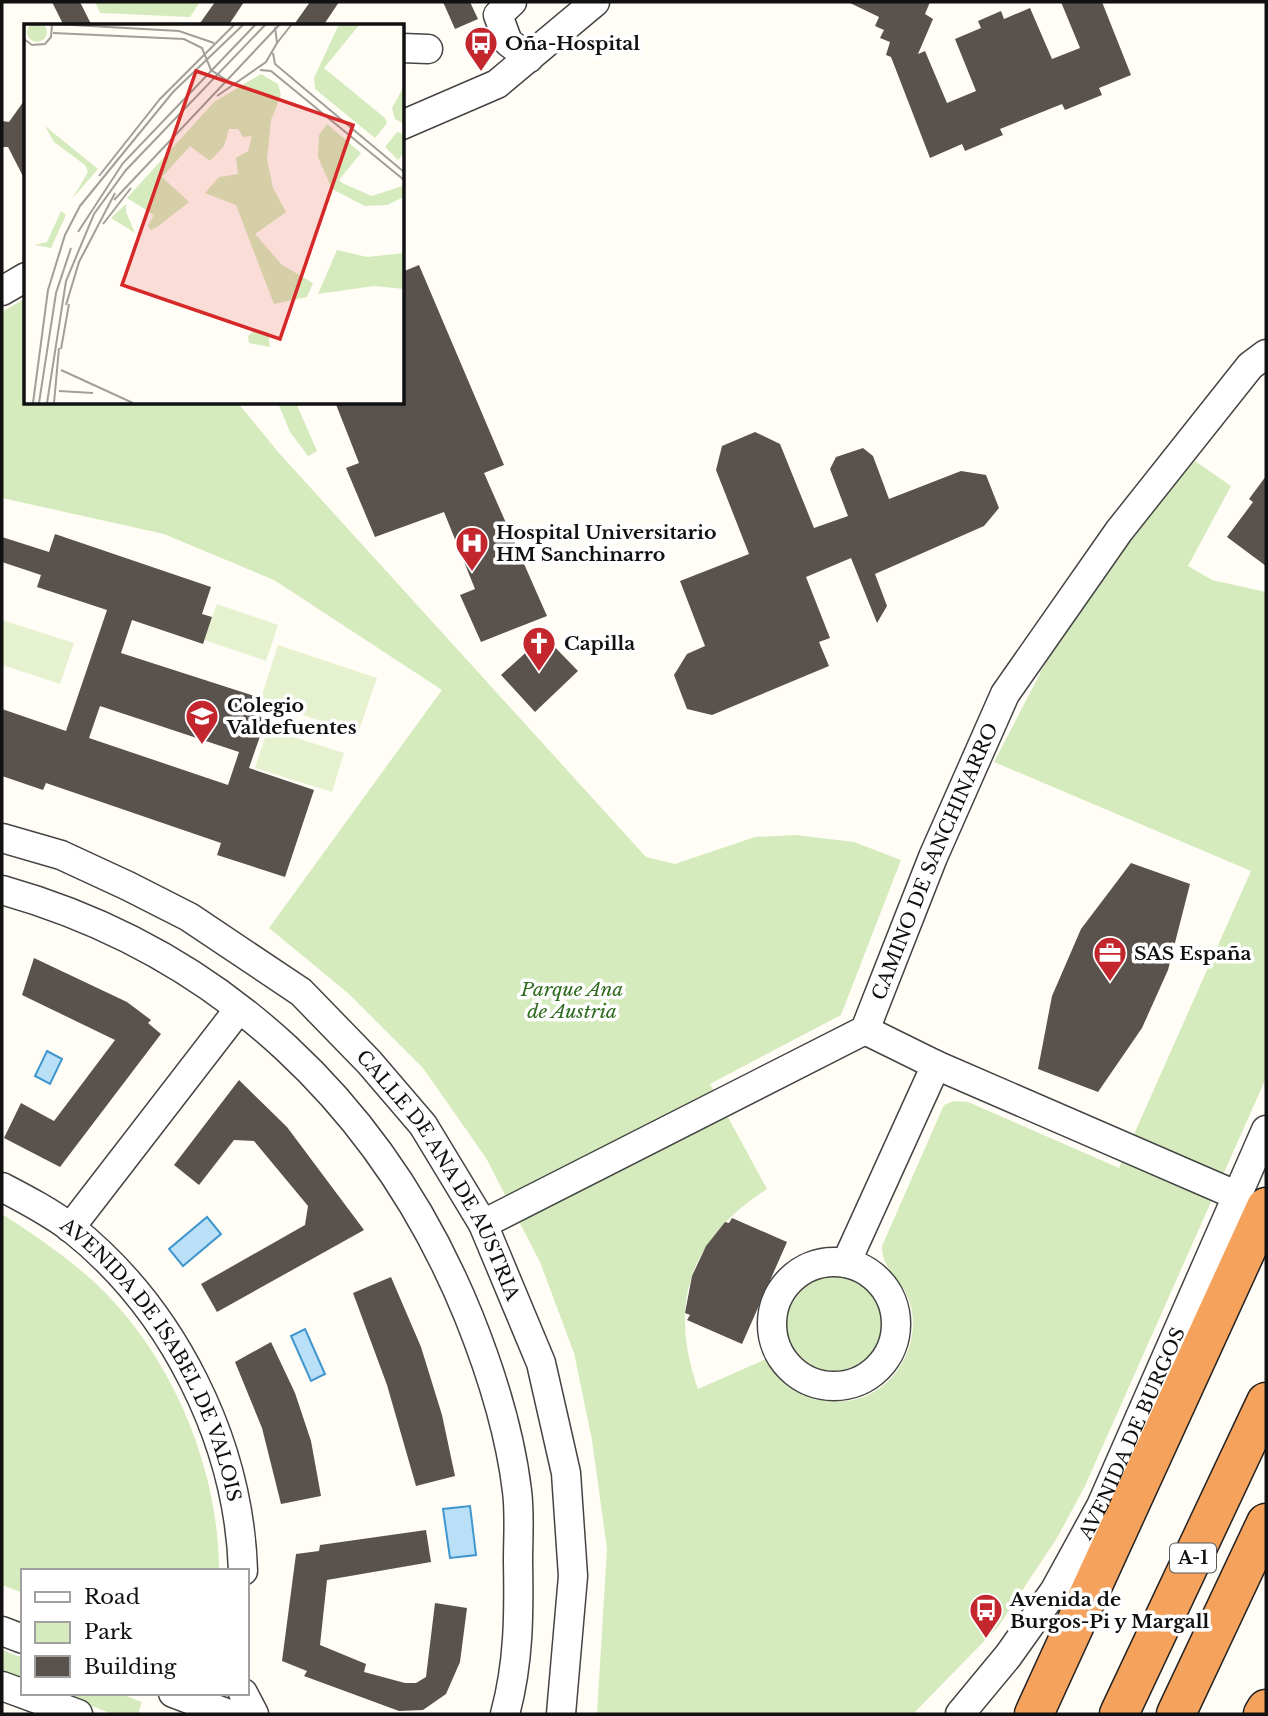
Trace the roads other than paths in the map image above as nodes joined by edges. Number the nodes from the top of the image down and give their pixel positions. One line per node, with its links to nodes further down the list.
1 (512, 2): 3 (street)
2 (595, 2): 3 (street)
3 (529, 58): 4 (street)
4 (404, 124)
5 (24, 278): 6 (street)
6 (2, 291)
7 (1266, 354): 11 (street, CAMINO DE SANCHINARRO)
8 (2, 838): 16 (street, CALLE DE ANA DE AUSTRIA)
9 (2, 890): 10 (street, CALLE DE ANA DE AUSTRIA)
10 (239, 1009): 17 (street); 33 (street, CALLE DE ANA DE AUSTRIA)
11 (865, 1030): 12 (street); 16 (street)
12 (936, 1065): 15 (street); 18 (street)
13 (1266, 1130): 15 (street, AVENIDA DE BURGOS)
14 (2, 1187): 17 (street, AVENIDA DE ISABEL DE VALOIS)
15 (1252, 1202): 35 (street, AVENIDA DE BURGOS); 36 (highway)
16 (483, 1224): 34 (street, CALLE DE ANA DE AUSTRIA)
17 (70, 1228): 21 (street, AVENIDA DE ISABEL DE VALOIS)
18 (846, 1263): 18 (street)
19 (1266, 1402): 37 (highway, A-1)
20 (1266, 1523): 38 (highway, A-1)
21 (243, 1569)
22 (2, 1632): 23 (street)
23 (21, 1638)
24 (2, 1686): 25 (street)
25 (21, 1693)
26 (26, 1695): 30 (street)
27 (178, 1695): 31 (street)
28 (244, 1695): 32 (street)
29 (1266, 1709): 39 (highway)
30 (78, 1714)
31 (229, 1714)
32 (254, 1714)
33 (505, 1714)
34 (561, 1714)
35 (960, 1714)
36 (1034, 1714)
37 (1119, 1714)
38 (1176, 1714)
39 (1263, 1714)

